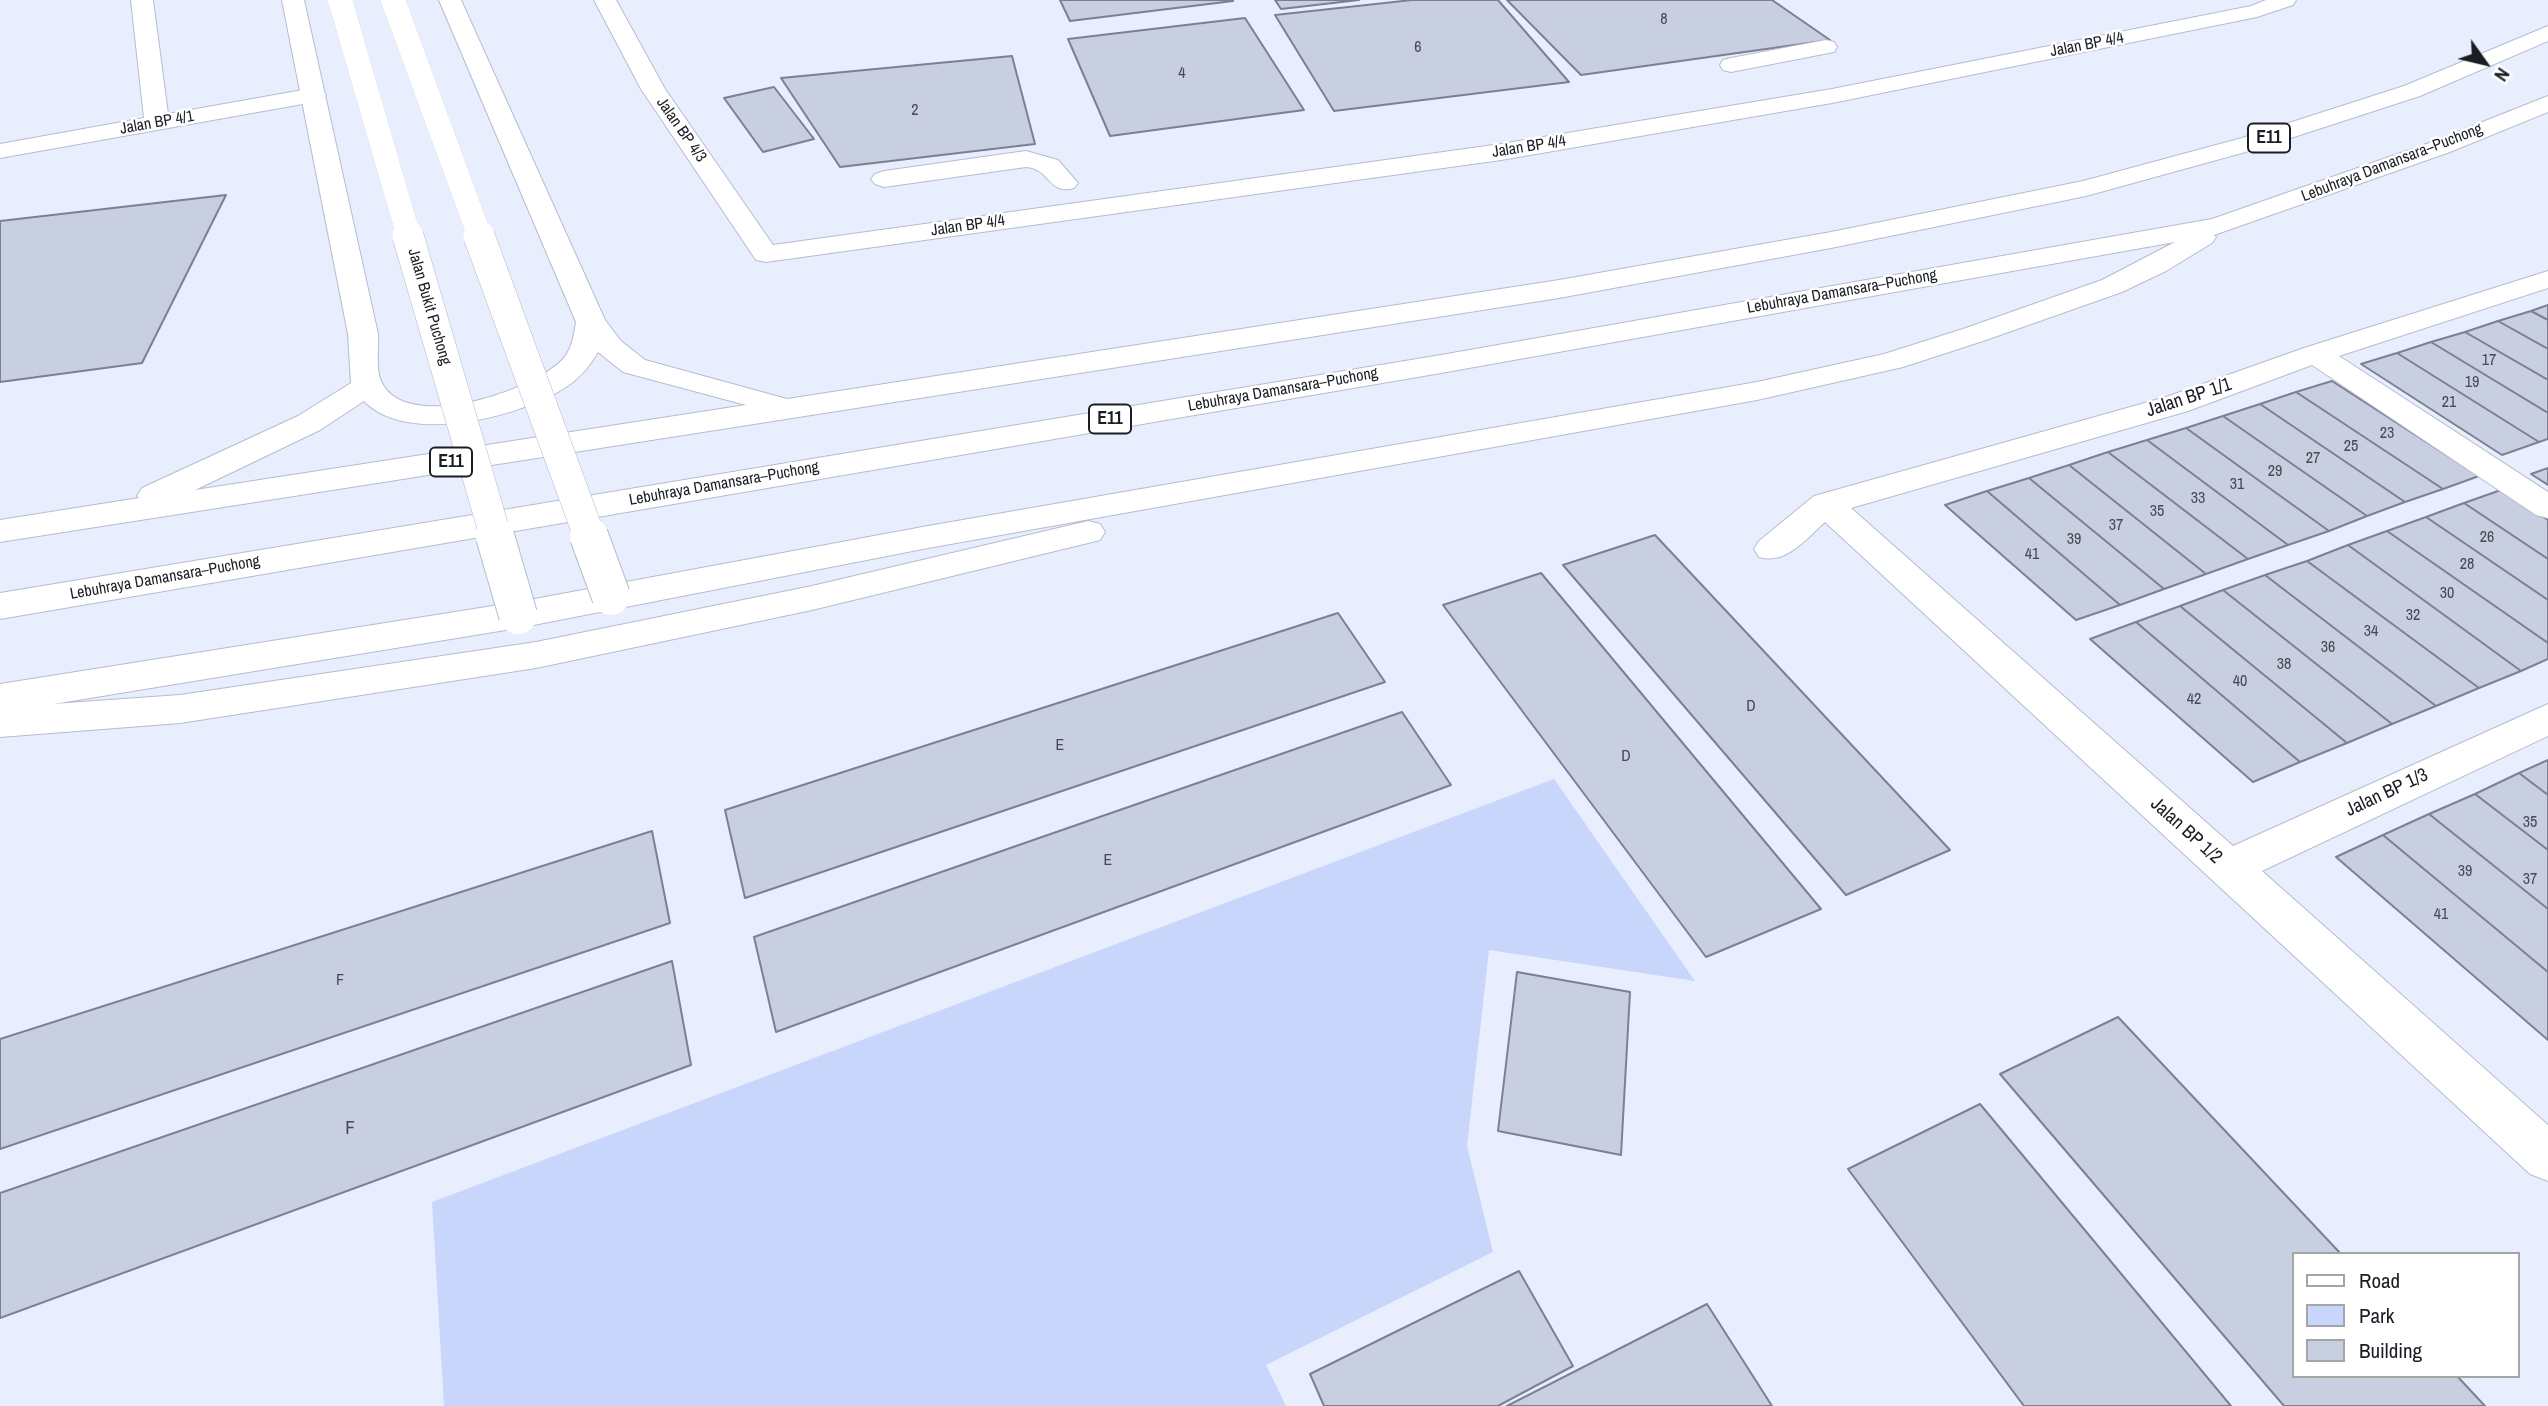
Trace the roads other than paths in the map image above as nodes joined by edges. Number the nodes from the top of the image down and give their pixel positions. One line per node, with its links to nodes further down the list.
1 (142, 0): 13 (main road)
2 (293, 0): 11 (main road)
3 (340, 0): 32 (main road, Jalan Bukit Puchong, bridge)
4 (393, 0): 30 (main road, bridge)
5 (450, 0): 20 (main road)
6 (605, 0): 18 (main road, Jalan BP 4/3)
7 (2285, 0): 18 (main road, Jalan BP 4/4)
8 (2548, 33): 23 (main road, E11)
9 (1826, 47): 10 (main road)
10 (1731, 65)
11 (314, 95): 13 (main road, Jalan BP 4/1); 22 (main road)
12 (2548, 103): 17 (main road, Lebuhraya Damansara–Puchong / E11)
13 (157, 122): 14 (main road, Jalan BP 4/1)
14 (0, 152)
15 (884, 179): 16 (main road)
16 (1065, 183)
17 (2218, 226): 24 (main road); 31 (main road, Lebuhraya Damansara–Puchong / E11)
18 (766, 254)
19 (2548, 279): 21 (main road, Jalan BP 1/1)
20 (591, 322): 22 (main road); 23 (main road)
21 (2315, 354): 25 (main road, Jalan BP 1/1); 26 (main road)
22 (367, 386): 27 (main road)
23 (792, 408): 27 (main road, E11)
24 (1502, 434): 30 (main road); 35 (main road)
25 (1826, 504): 29 (main road); 36 (main road, Jalan BP 1/2)
26 (2548, 507)
27 (110, 516): 28 (main road, E11)
28 (0, 531)
29 (1771, 549)
30 (611, 596): 32 (main road)
31 (0, 606)
32 (518, 615): 33 (main road)
33 (0, 698)
34 (2548, 719): 36 (main road, Jalan BP 1/3)
35 (0, 722)
36 (2227, 868): 37 (main road, Jalan BP 1/2)
37 (2548, 1157)

